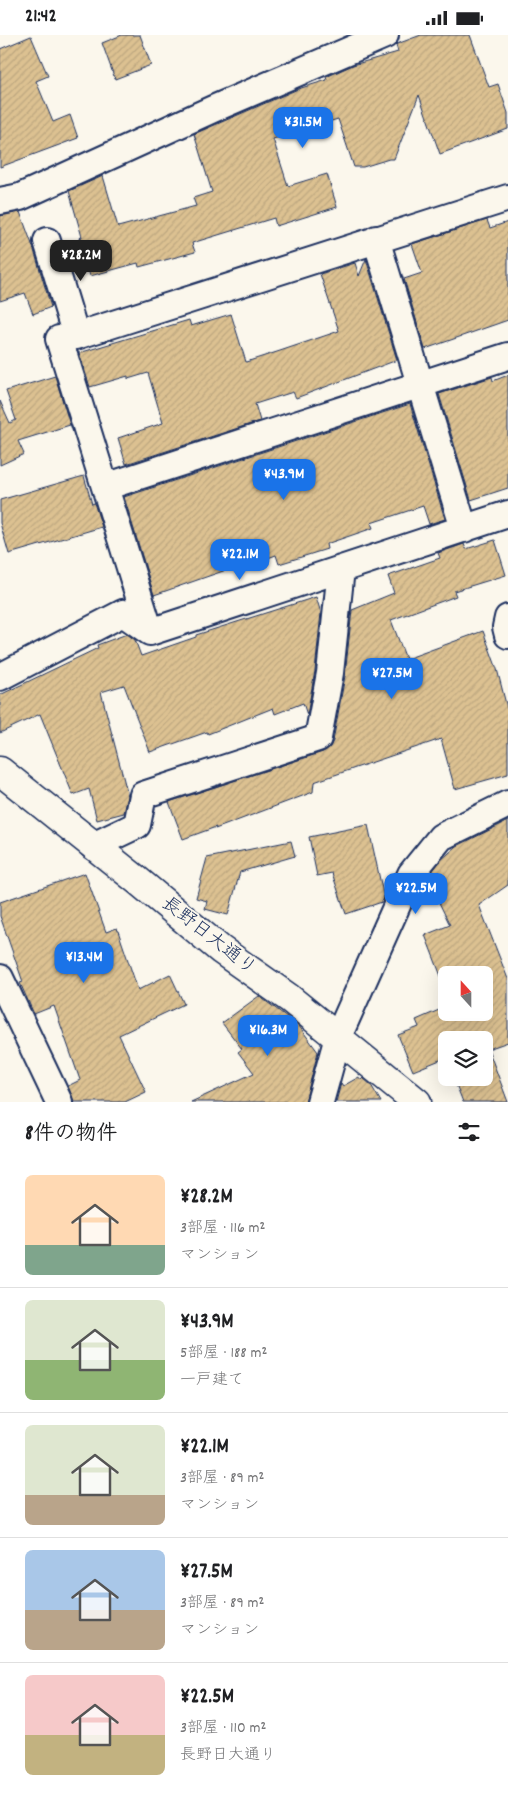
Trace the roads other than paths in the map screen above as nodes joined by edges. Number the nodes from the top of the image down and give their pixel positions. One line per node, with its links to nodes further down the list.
1 (385, 35): 3 (street)
2 (508, 198): 4 (street)
3 (0, 201)
4 (376, 239): 6 (street); 8 (street)
5 (47, 241): 6 (street)
6 (76, 336): 9 (street)
7 (508, 356): 8 (street)
8 (420, 384): 9 (street); 11 (street)
9 (105, 487): 14 (street)
10 (508, 514): 11 (street)
11 (464, 529): 12 (street)
12 (341, 569): 14 (street); 19 (street)
13 (508, 618): 15 (street)
14 (150, 633): 16 (street)
15 (508, 635)
16 (0, 677)
17 (0, 771): 19 (street, 長野日大通り)
18 (508, 804): 21 (street)
19 (93, 846): 21 (street, 長野日大通り)
20 (0, 979): 22 (street)
21 (338, 1037): 23 (street); 24 (street, 長野日大通り)
22 (59, 1102)
23 (320, 1102)
24 (418, 1102)

